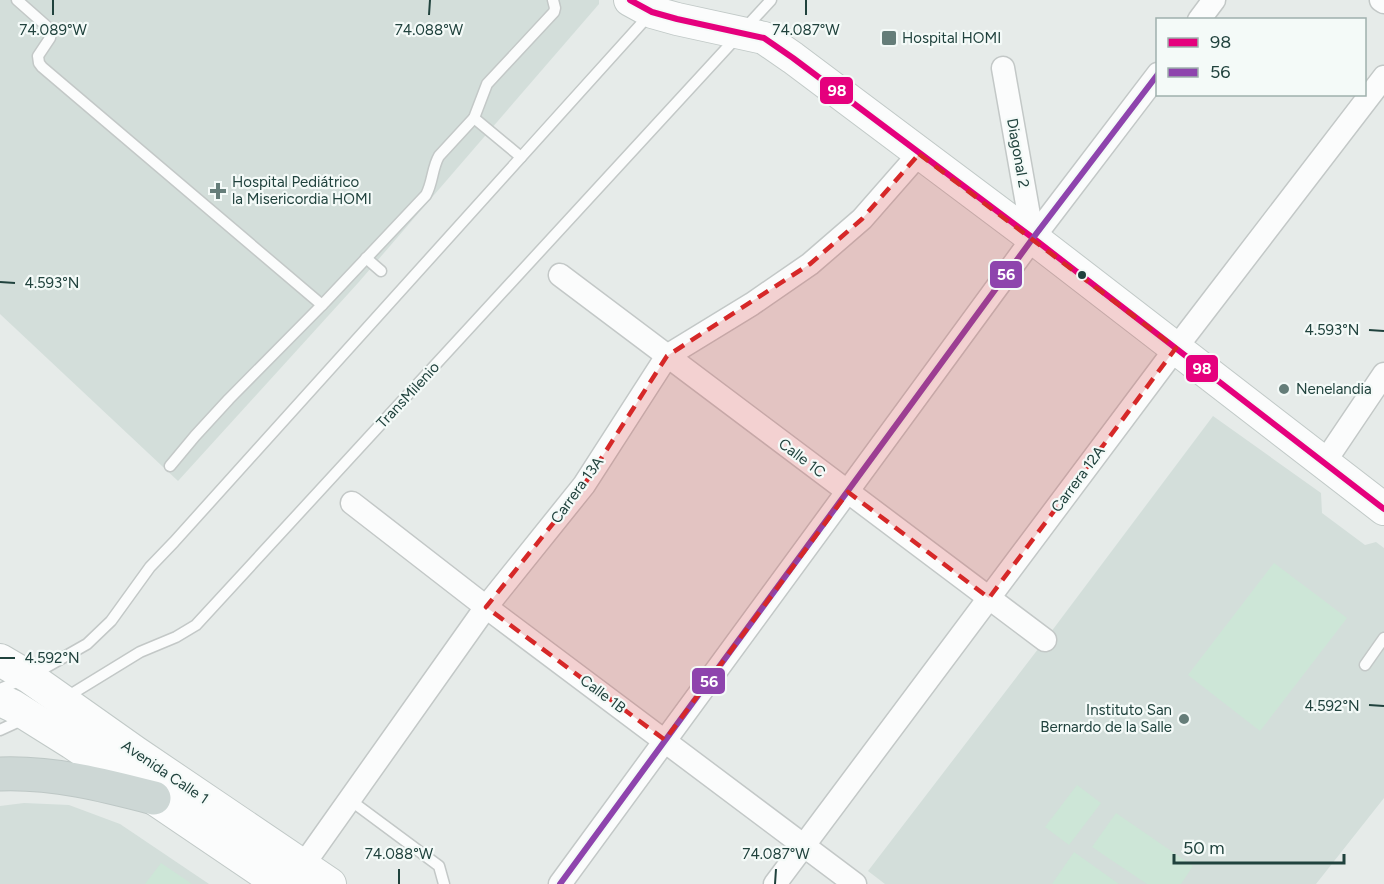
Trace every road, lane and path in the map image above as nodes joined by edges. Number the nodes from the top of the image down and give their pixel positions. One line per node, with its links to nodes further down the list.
1 (17, 0): 18 (lane)
2 (553, 0): 11 (lane)
3 (771, 0): 7 (lane, TransMilenio)
4 (1214, 0): 6 (street)
5 (648, 4): 7 (street); 13 (lane)
6 (1200, 18)
7 (741, 33): 12 (street); 36 (lane, TransMilenio)
8 (1003, 68): 14 (street, Diagonal 2)
9 (1156, 77): 14 (street)
10 (1384, 77): 19 (street, Carrera 12A)
11 (474, 118): 13 (lane); 15 (lane)
12 (919, 153): 14 (street); 20 (street, Carrera 13A)
13 (521, 156): 33 (lane)
14 (1033, 238): 19 (street); 24 (street)
15 (366, 258): 16 (lane); 18 (lane)
16 (381, 271)
17 (560, 275): 20 (street, Calle 1C)
18 (322, 304): 23 (lane)
19 (1176, 348): 22 (street); 27 (street, Carrera 12A)
20 (667, 356): 24 (street, Calle 1C); 28 (street, Carrera 13A)
21 (1384, 374): 22 (street)
22 (1324, 463): 26 (street)
23 (170, 466)
24 (848, 492): 27 (street, Calle 1C); 38 (street)
25 (352, 503): 28 (street, Calle 1B)
26 (1384, 509)
27 (989, 598): 30 (street, Calle 1C); 42 (street, Carrera 12A)
28 (486, 607): 38 (street, Calle 1B); 41 (street, Carrera 13A)
29 (1384, 638): 32 (lane)
30 (1045, 640)
31 (0, 660): 33 (street, Avenida Calle 1)
32 (1365, 665)
33 (29, 677): 34 (lane); 36 (street, Avenida Calle 1)
34 (0, 689)
35 (0, 700): 36 (street, Avenida Calle 1)
36 (46, 708): 37 (lane, TransMilenio); 40 (street, Avenida Calle 1); 43 (street, Avenida Calle 1)
37 (0, 730)
38 (665, 741): 42 (street, Calle 1B); 46 (street)
39 (0, 774): 40 (main road)
40 (154, 798): 43 (street, Avenida Calle 1)
41 (350, 800): 43 (street, Carrera 13A); 45 (lane)
42 (804, 846): 47 (street, Carrera 12A); 48 (street, Calle 1B)
43 (291, 878): 44 (street, Avenida Calle 1)
44 (330, 884)
45 (444, 884)
46 (560, 884)
47 (775, 884)
48 (855, 884)

